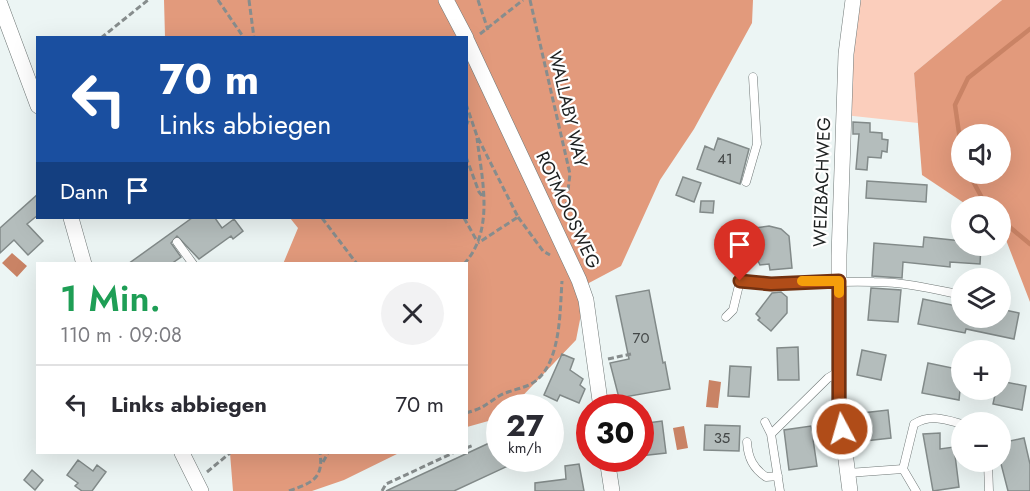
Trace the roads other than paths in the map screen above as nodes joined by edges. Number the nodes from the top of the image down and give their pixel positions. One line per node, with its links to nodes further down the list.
1 (446, 0): 4 (street, ROTMOOSWEG)
2 (853, 0): 13 (street, WEIZBACHWEG)
3 (0, 4): 7 (street)
4 (465, 36)
5 (468, 41): 17 (street, ROTMOOSWEG)
6 (753, 77): 8 (lane)
7 (36, 101)
8 (746, 182)
9 (71, 219): 11 (street)
10 (177, 242): 12 (lane)
11 (83, 262)
12 (192, 262)
13 (839, 281): 14 (lane); 15 (lane); 16 (street, WEIZBACHWEG)
14 (951, 293)
15 (726, 317)
16 (839, 371): 20 (lane); 26 (street, WEIZBACHWEG)
17 (599, 394)
18 (951, 421): 23 (lane)
19 (765, 422): 20 (lane)
20 (771, 434): 27 (lane)
21 (747, 442): 27 (lane)
22 (183, 454): 28 (street)
23 (903, 468): 26 (lane); 32 (lane)
24 (610, 472): 29 (street)
25 (988, 472): 33 (lane)
26 (848, 473): 31 (street, WEIZBACHWEG)
27 (778, 476): 30 (lane)
28 (199, 486)
29 (612, 491)
30 (780, 491)
31 (850, 491)
32 (916, 491)
33 (989, 491)

